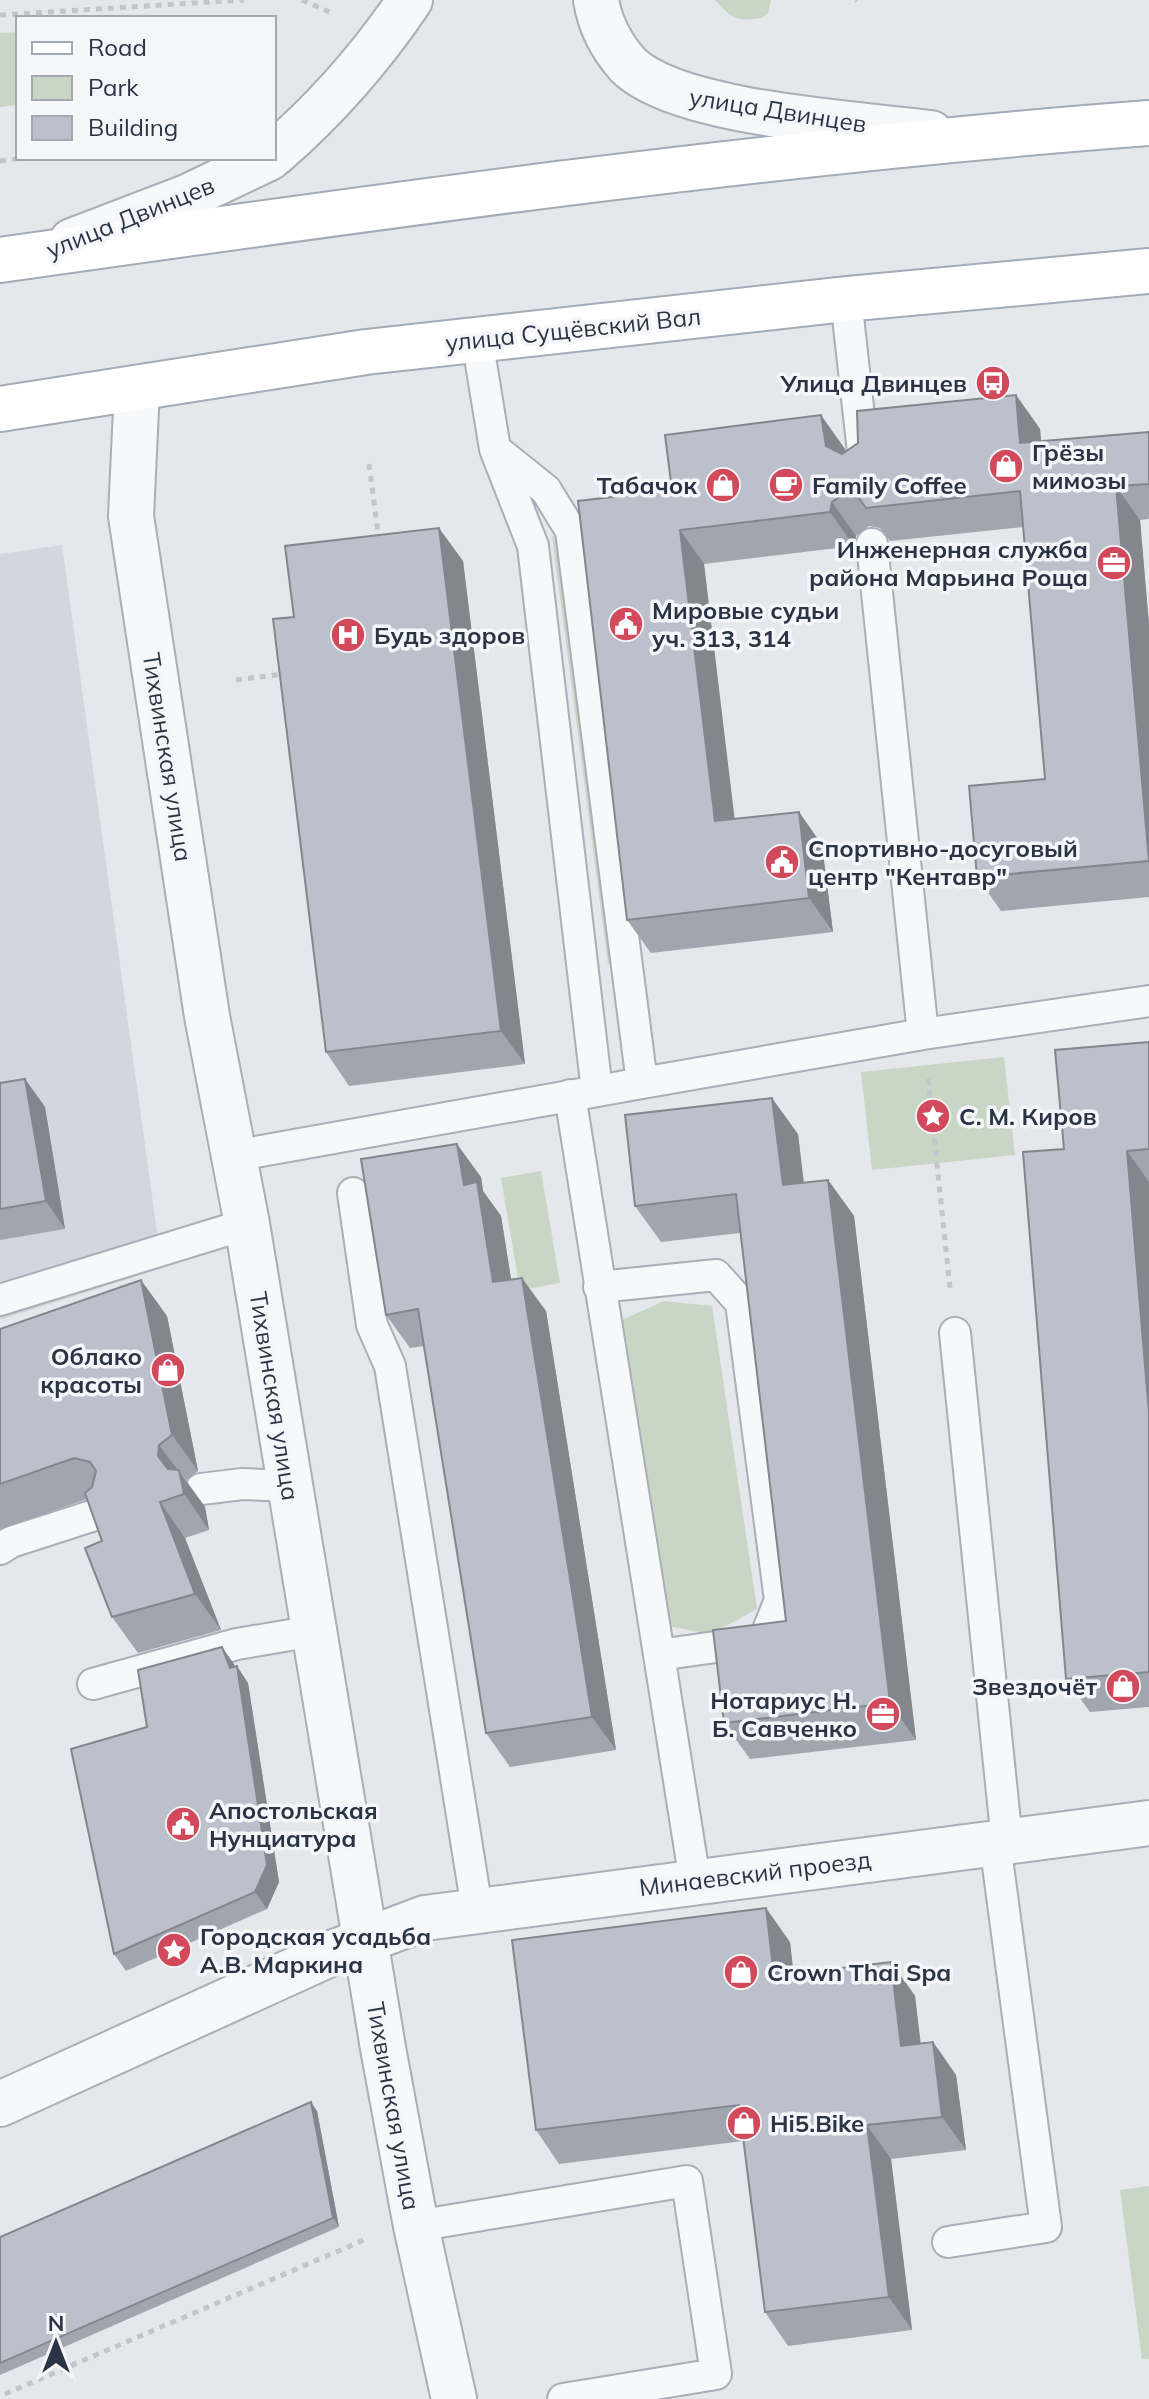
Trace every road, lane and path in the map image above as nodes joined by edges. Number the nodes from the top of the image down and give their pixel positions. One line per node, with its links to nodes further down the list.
1 (244, 0): 5 (path)
2 (302, 0): 6 (path)
3 (410, 0): 9 (street)
4 (596, 0): 8 (street, улица Двинцев)
5 (0, 15)
6 (340, 17)
7 (1149, 123): 8 (main road)
8 (961, 137): 11 (main road)
9 (276, 152)
10 (265, 160): 11 (street, улица Двинцев)
11 (17, 257)
12 (1149, 271): 13 (main road, улица Сущёвский Вал)
13 (846, 299): 14 (main road, улица Сущёвский Вал); 19 (lane)
14 (477, 339): 15 (main road, улица Сущёвский Вал); 17 (lane)
15 (137, 388): 16 (main road, улица Сущёвский Вал); 28 (street, Тихвинская улица)
16 (0, 409)
17 (495, 449): 26 (lane); 27 (lane)
18 (369, 464): 21 (path)
19 (865, 470)
20 (872, 544): 25 (lane)
21 (380, 547)
22 (299, 672): 23 (path)
23 (236, 680)
24 (1149, 1001): 25 (lane)
25 (923, 1034): 26 (lane); 33 (path)
26 (642, 1083): 27 (lane)
27 (584, 1093): 28 (lane); 31 (lane)
28 (233, 1156): 30 (street, Тихвинская улица)
29 (353, 1193): 44 (lane)
30 (247, 1224): 32 (lane); 34 (street, Тихвинская улица)
31 (599, 1287): 39 (lane); 39 (lane)
32 (0, 1300)
33 (955, 1333): 42 (lane)
34 (290, 1486): 35 (lane); 38 (street, Тихвинская улица)
35 (201, 1489)
36 (104, 1512): 37 (lane)
37 (0, 1549)
38 (314, 1631): 40 (lane); 45 (street, Тихвинская улица)
39 (659, 1655): 43 (lane)
40 (93, 1684)
41 (1149, 1823): 42 (street, Минаевский проезд)
42 (1001, 1842): 43 (street, Минаевский проезд); 49 (lane)
43 (695, 1881): 44 (street, Минаевский проезд)
44 (477, 1909): 45 (street, Минаевский проезд)
45 (366, 1940): 46 (street, Минаевский проезд); 47 (street, Тихвинская улица)
46 (0, 2104)
47 (416, 2226): 50 (lane); 52 (street, Тихвинская улица)
48 (364, 2240): 51 (path)
49 (948, 2242)
50 (718, 2386): 53 (lane)
51 (5, 2394)
52 (454, 2399)
53 (563, 2399)

